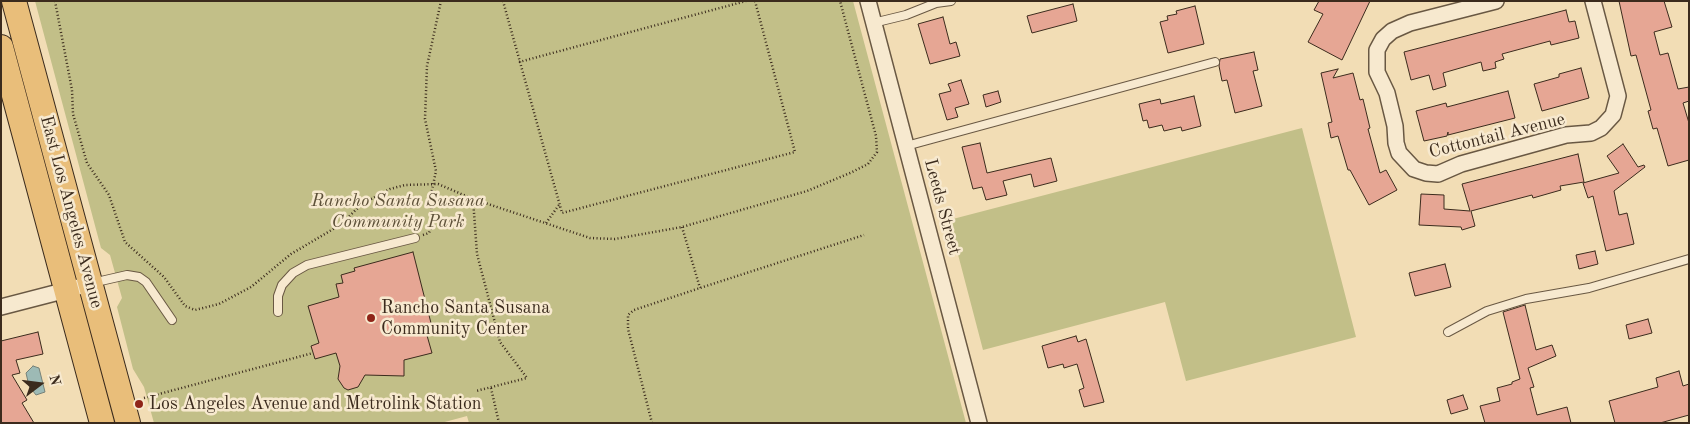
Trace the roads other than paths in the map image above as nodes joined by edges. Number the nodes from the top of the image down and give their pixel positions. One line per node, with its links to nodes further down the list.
1 (14, 1): 12 (main road, East Los Angeles Avenue)
2 (868, 1): 6 (street, Leeds Street)
3 (951, 1): 6 (lane)
4 (1496, 1): 5 (street, Cottontail Avenue)
5 (1593, 1)
6 (873, 23): 9 (street, Leeds Street)
7 (3, 58): 13 (main road, East Los Angeles Avenue)
8 (1215, 62): 9 (lane)
9 (906, 146): 20 (street, Leeds Street)
10 (415, 238): 15 (lane)
11 (1689, 259): 17 (lane)
12 (90, 284): 13 (street); 16 (lane); 19 (main road, East Los Angeles Avenue)
13 (66, 290): 14 (street); 18 (main road, East Los Angeles Avenue)
14 (1, 307)
15 (278, 312)
16 (172, 320)
17 (1448, 332)
18 (102, 423)
19 (128, 423)
20 (979, 423)

